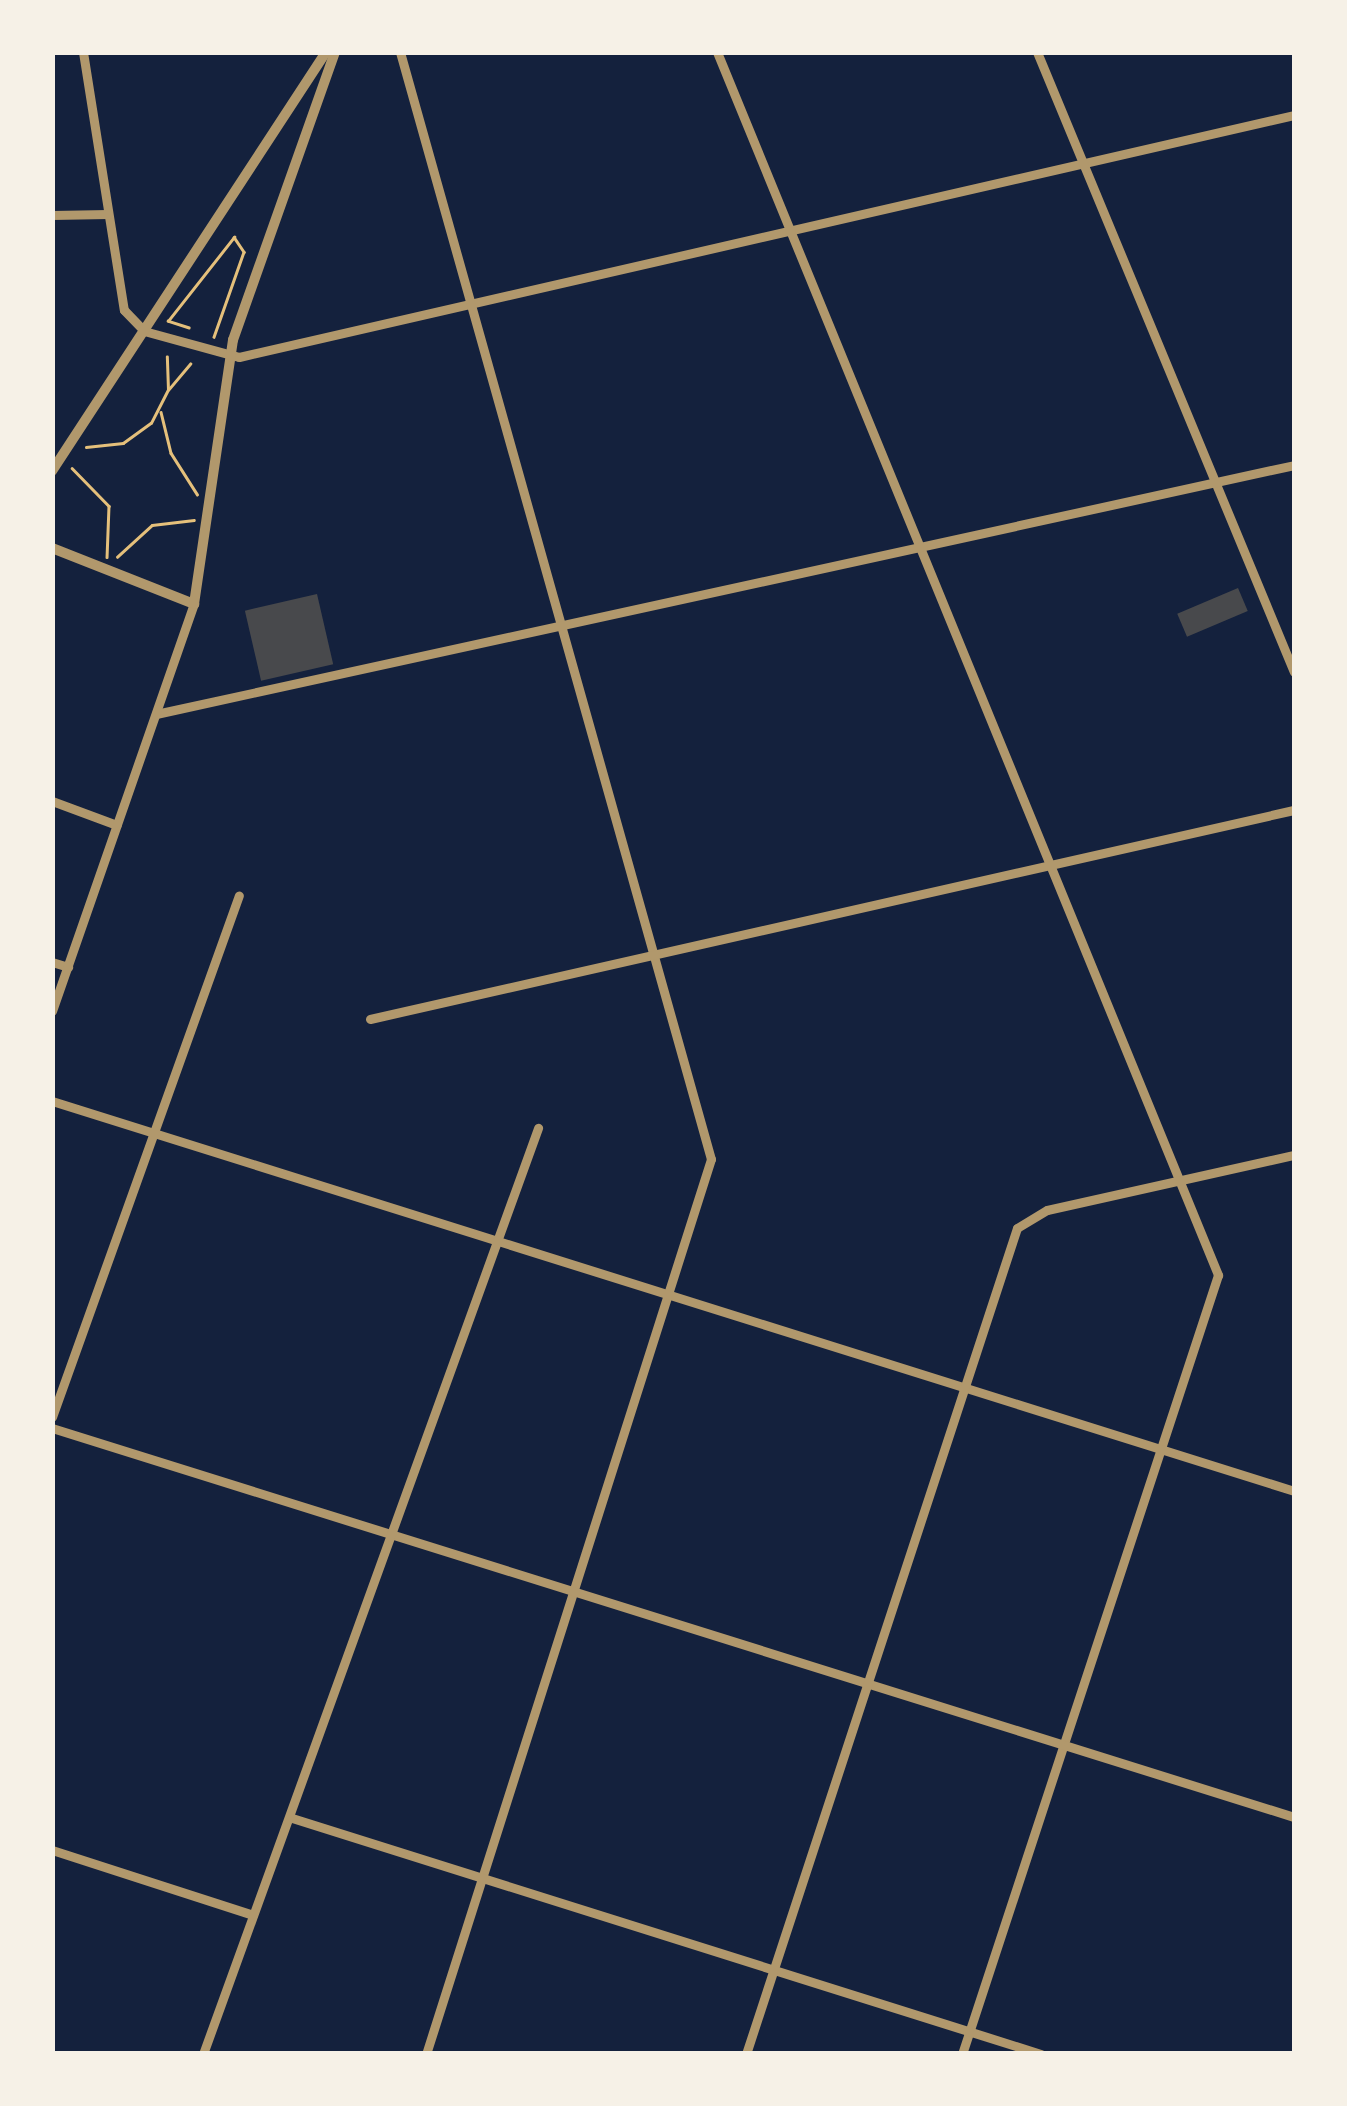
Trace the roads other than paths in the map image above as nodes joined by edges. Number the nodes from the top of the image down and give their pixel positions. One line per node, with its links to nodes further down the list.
1 (83, 52): 9 (street)
2 (326, 52): 13 (street)
3 (335, 52): 14 (street)
4 (400, 52): 12 (street)
5 (716, 52): 11 (street)
6 (1037, 52): 8 (street)
7 (1294, 115): 8 (street)
8 (1081, 160): 11 (street); 17 (street)
9 (108, 214): 10 (street); 13 (street)
10 (52, 215)
11 (789, 232): 12 (street); 19 (street)
12 (473, 306): 14 (street); 21 (street)
13 (144, 331): 14 (street); 16 (street)
14 (229, 356): 20 (street)
15 (1294, 465): 17 (street)
16 (56, 466)
17 (1215, 482): 19 (street); 22 (street)
18 (52, 548): 20 (street)
19 (918, 550): 21 (street); 27 (street)
20 (194, 604): 23 (street)
21 (563, 628): 23 (street); 29 (street)
22 (1294, 672)
23 (156, 714): 26 (street)
24 (52, 801): 26 (street)
25 (1294, 810): 27 (street)
26 (117, 825): 31 (street)
27 (1053, 866): 29 (street); 38 (street)
28 (238, 895): 36 (street)
29 (654, 954): 33 (street); 40 (street)
30 (52, 962): 31 (street)
31 (68, 967): 32 (street)
32 (52, 1011)
33 (370, 1018)
34 (52, 1101): 36 (street)
35 (538, 1128): 39 (street)
36 (151, 1132): 39 (street); 42 (street)
37 (1294, 1155): 38 (street)
38 (1181, 1180): 41 (street); 44 (street)
39 (497, 1242): 40 (street); 46 (street)
40 (671, 1297): 41 (street); 47 (street)
41 (962, 1386): 44 (street); 48 (street)
42 (52, 1417)
43 (52, 1428): 46 (street)
44 (1166, 1451): 45 (street); 49 (street)
45 (1294, 1491)
46 (390, 1534): 47 (street); 51 (street)
47 (578, 1591): 48 (street); 53 (street)
48 (868, 1680): 49 (street); 55 (street)
49 (1063, 1743): 50 (street); 56 (street)
50 (1294, 1817)
51 (292, 1818): 53 (street); 54 (street)
52 (52, 1850): 54 (street)
53 (481, 1879): 55 (street); 58 (street)
54 (252, 1915): 57 (street)
55 (773, 1969): 56 (street); 59 (street)
56 (970, 2031): 60 (street); 61 (street)
57 (204, 2054)
58 (426, 2054)
59 (746, 2054)
60 (962, 2054)
61 (1041, 2054)

